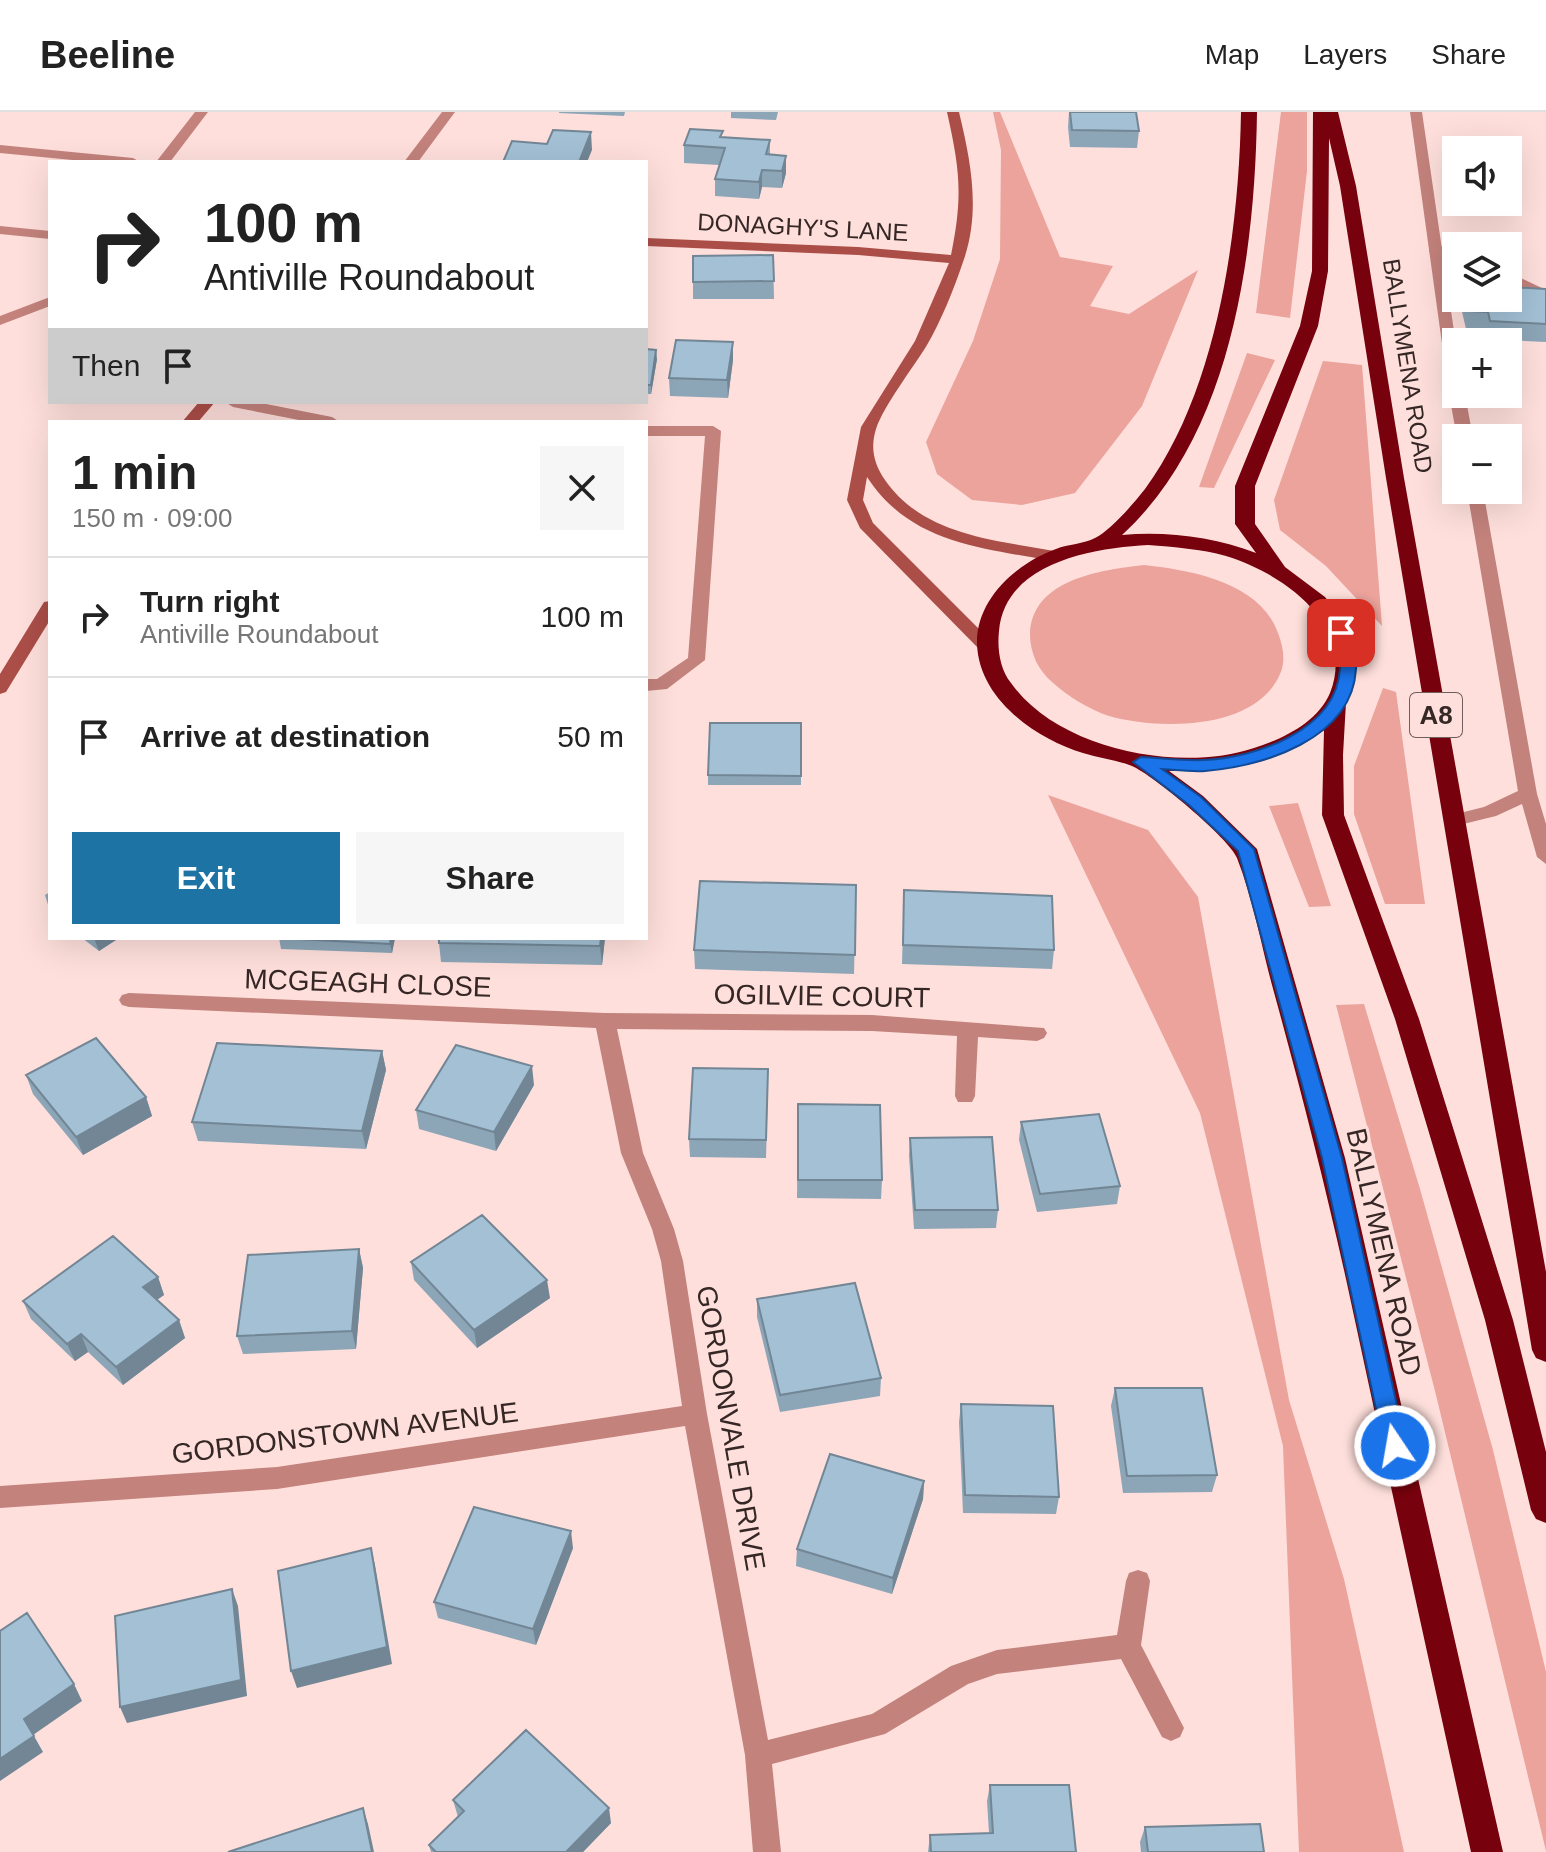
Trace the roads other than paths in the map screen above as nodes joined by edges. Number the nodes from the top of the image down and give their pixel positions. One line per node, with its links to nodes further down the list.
1 (202, 112): 10 (street)
2 (449, 112): 11 (street)
3 (953, 112): 17 (street)
4 (1249, 112): 30 (highway)
5 (1321, 112): 32 (highway)
6 (1330, 112): 40 (highway, BALLYMENA ROAD / A8)
7 (1416, 112): 15 (street, BALLYMENA ROAD)
8 (0, 149): 9 (street)
9 (113, 160)
10 (165, 160)
11 (413, 160)
12 (0, 230): 13 (street)
13 (48, 235)
14 (648, 242): 17 (street, DONAGHY'S LANE)
15 (1434, 249): 16 (street); 22 (street, BALLYMENA ROAD)
16 (1442, 251)
17 (957, 260): 28 (street)
18 (1522, 283): 19 (street)
19 (1546, 296)
20 (48, 302): 21 (street)
21 (0, 321)
22 (1447, 328)
23 (205, 404): 25 (street)
24 (243, 404): 26 (street)
25 (192, 420)
26 (322, 420)
27 (648, 431): 35 (street)
28 (864, 451): 31 (street); 34 (street)
29 (1477, 504): 39 (street, BALLYMENA ROAD)
30 (1103, 542): 31 (highway); 32 (highway)
31 (1054, 556): 34 (highway)
32 (1278, 571): 37 (highway)
33 (48, 609): 36 (street)
34 (986, 646): 38 (highway)
35 (648, 685)
36 (0, 688)
37 (1337, 704): 38 (highway); 50 (highway)
38 (1141, 762): 56 (highway, BALLYMENA ROAD)
39 (1528, 794): 40 (street); 41 (street, BALLYMENA ROAD)
40 (1455, 820): 47 (highway, BALLYMENA ROAD / A8)
41 (1546, 857)
42 (129, 1000): 43 (street, MCGEAGH CLOSE)
43 (605, 1021): 44 (street, OGILVIE COURT); 48 (street, GORDONVALE DRIVE)
44 (968, 1028): 45 (street, OGILVIE COURT); 46 (street)
45 (1037, 1033)
46 (965, 1096)
47 (1546, 1350)
48 (695, 1414): 49 (street, GORDONSTOWN AVENUE); 54 (street, GORDONVALE DRIVE)
49 (0, 1497)
50 (1546, 1510)
51 (1138, 1581): 52 (street)
52 (1128, 1646): 53 (street); 54 (street)
53 (1171, 1728)
54 (758, 1755): 55 (street, GORDONVALE DRIVE)
55 (767, 1852)
56 (1487, 1852)

